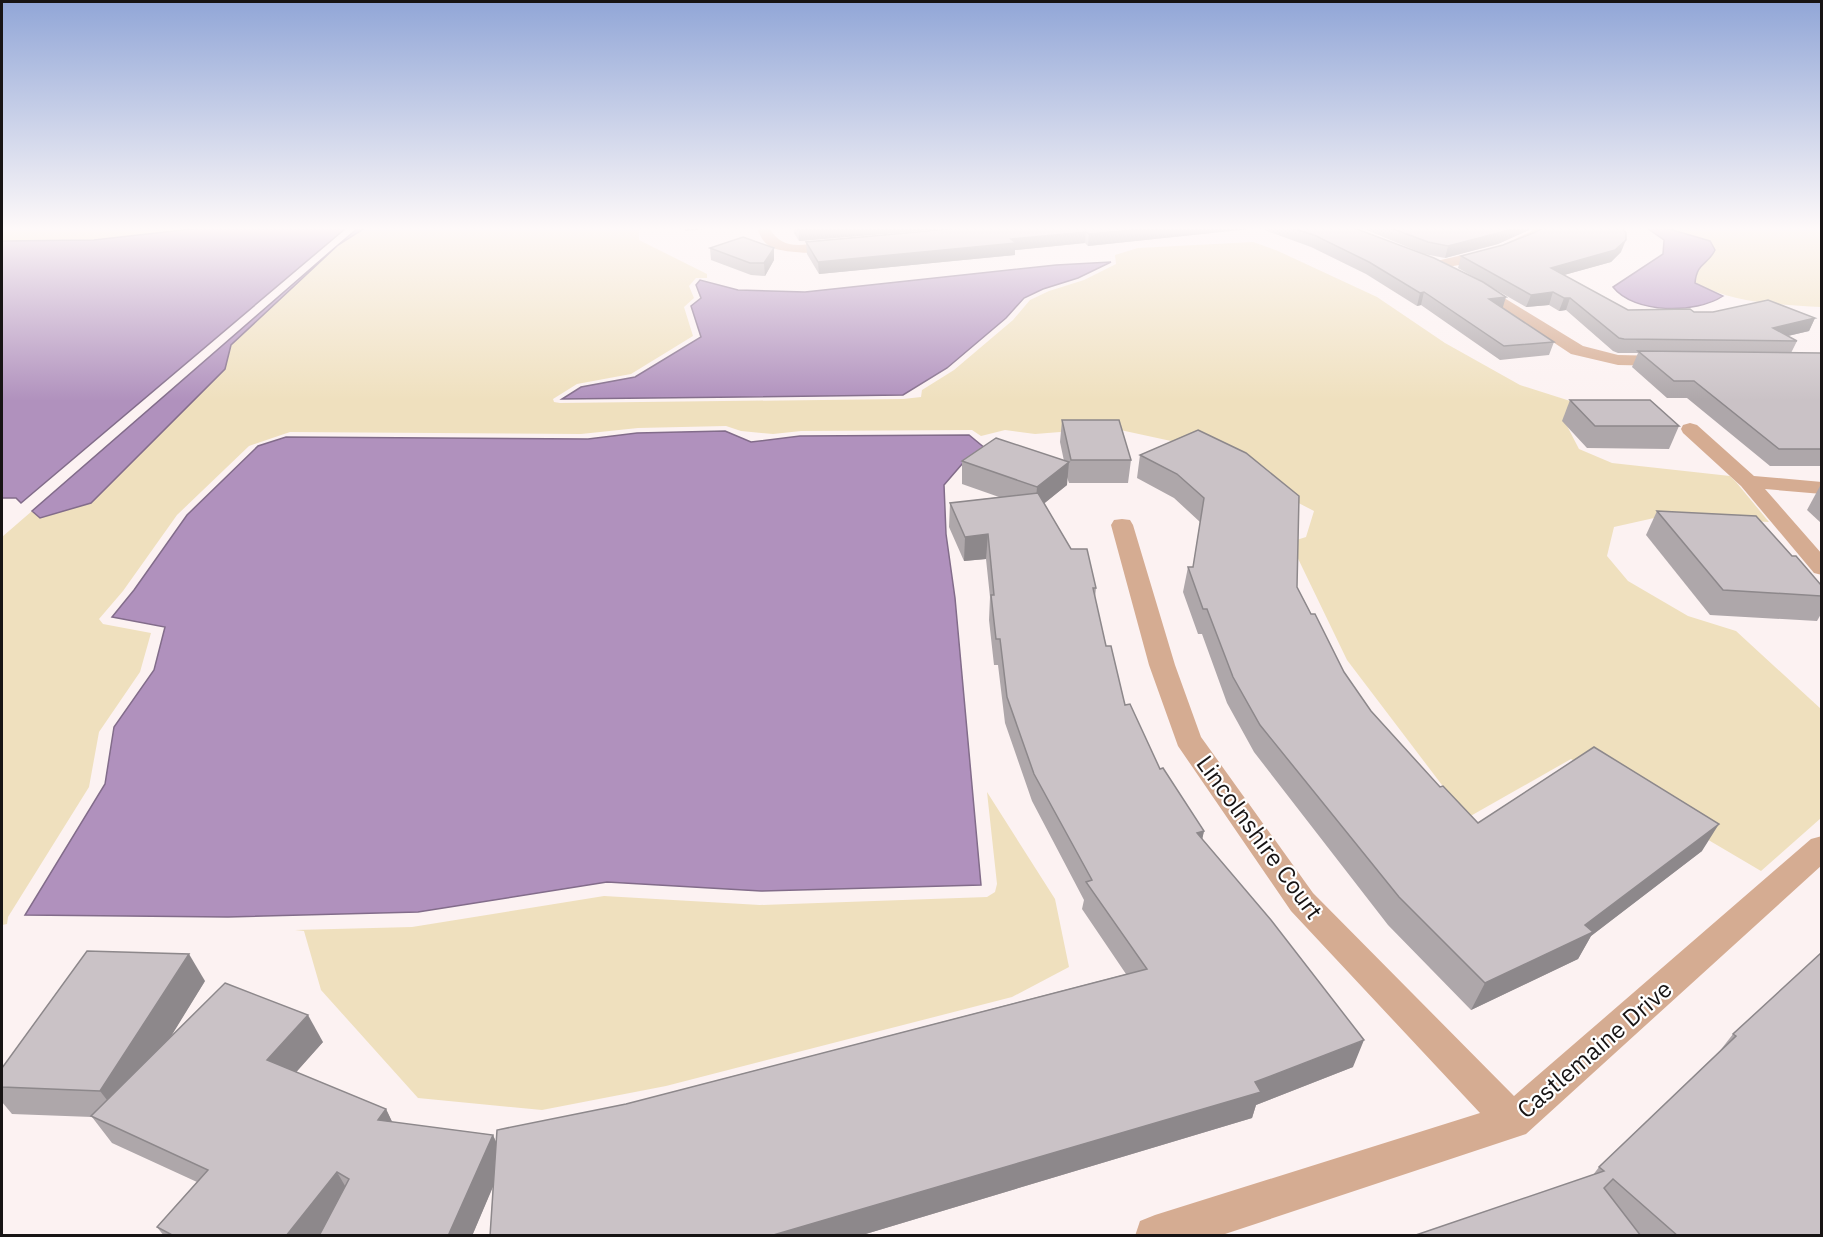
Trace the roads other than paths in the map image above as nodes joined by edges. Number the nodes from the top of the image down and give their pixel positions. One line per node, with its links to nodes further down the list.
1 (1474, 286): 2 (street)
2 (1678, 361)
3 (1690, 429): 4 (street)
4 (1748, 482): 5 (street); 7 (street)
5 (1821, 488)
6 (1122, 525): 9 (street, Lincolnshire Court)
7 (1821, 568)
8 (1821, 847): 9 (street, Castlemaine Drive)
9 (1513, 1121): 10 (street, Castlemaine Drive)
10 (1155, 1236)

